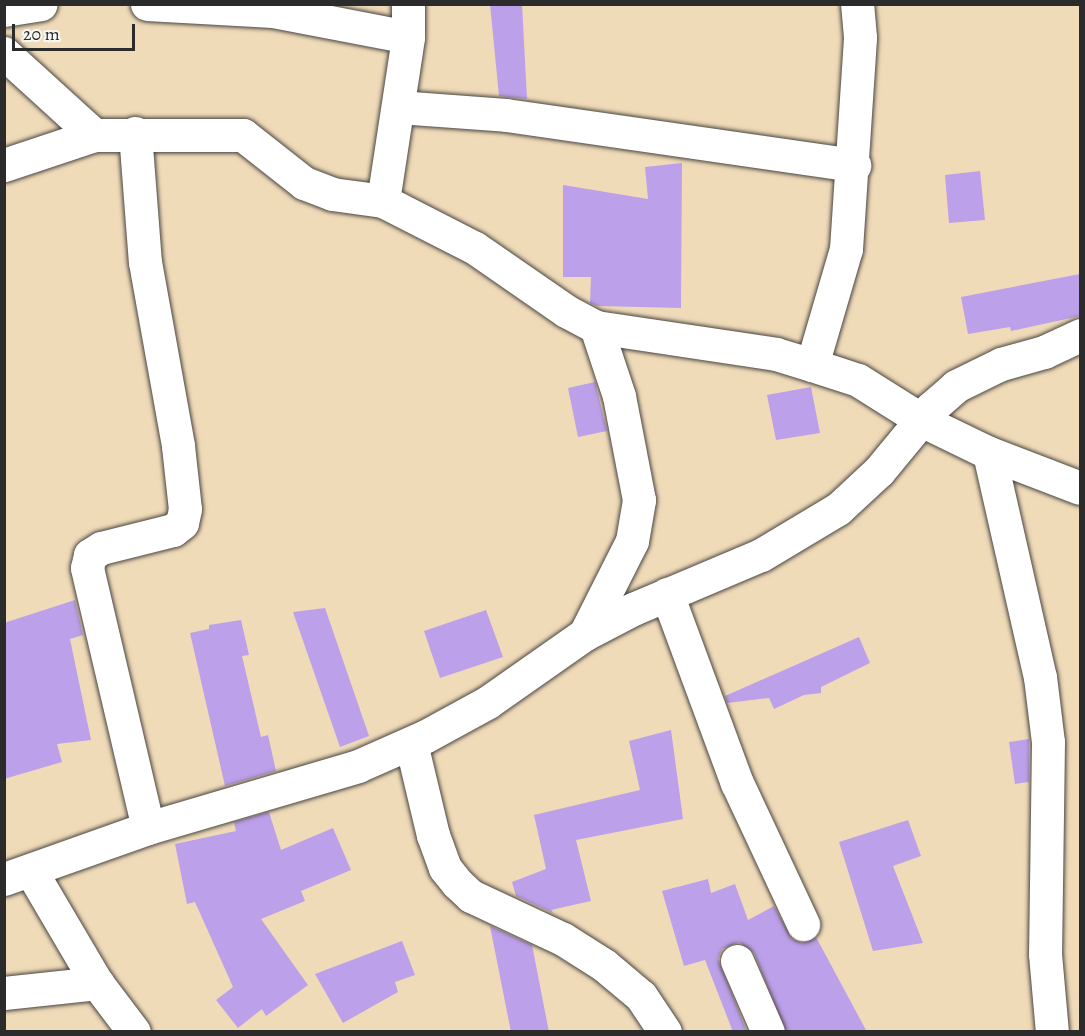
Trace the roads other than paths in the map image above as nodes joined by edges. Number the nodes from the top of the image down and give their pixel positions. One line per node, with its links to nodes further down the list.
1 (41, 4): 5 (street)
2 (147, 4): 6 (street)
3 (408, 4): 6 (street)
4 (857, 4): 12 (street)
5 (4, 10)
6 (408, 37): 8 (street)
7 (4, 53): 10 (street)
8 (398, 107): 12 (street); 13 (street)
9 (135, 133): 10 (street); 13 (street); 23 (street)
10 (94, 135): 11 (street)
11 (4, 165)
12 (854, 165): 16 (street)
13 (383, 201): 14 (street)
14 (596, 327): 16 (street); 21 (street)
15 (1080, 335): 17 (street)
16 (812, 365): 17 (street)
17 (923, 421): 18 (street); 20 (street)
18 (989, 453): 19 (street); 32 (street)
19 (1080, 488)
20 (667, 594): 21 (street); 25 (street)
21 (585, 634): 22 (street)
22 (411, 743): 23 (street); 30 (street)
23 (148, 828): 24 (street)
24 (13, 873): 27 (street)
25 (803, 924)
26 (737, 961): 31 (street)
27 (97, 983): 28 (street); 29 (street)
28 (4, 993)
29 (134, 1032)
30 (665, 1032)
31 (768, 1032)
32 (1052, 1032)

